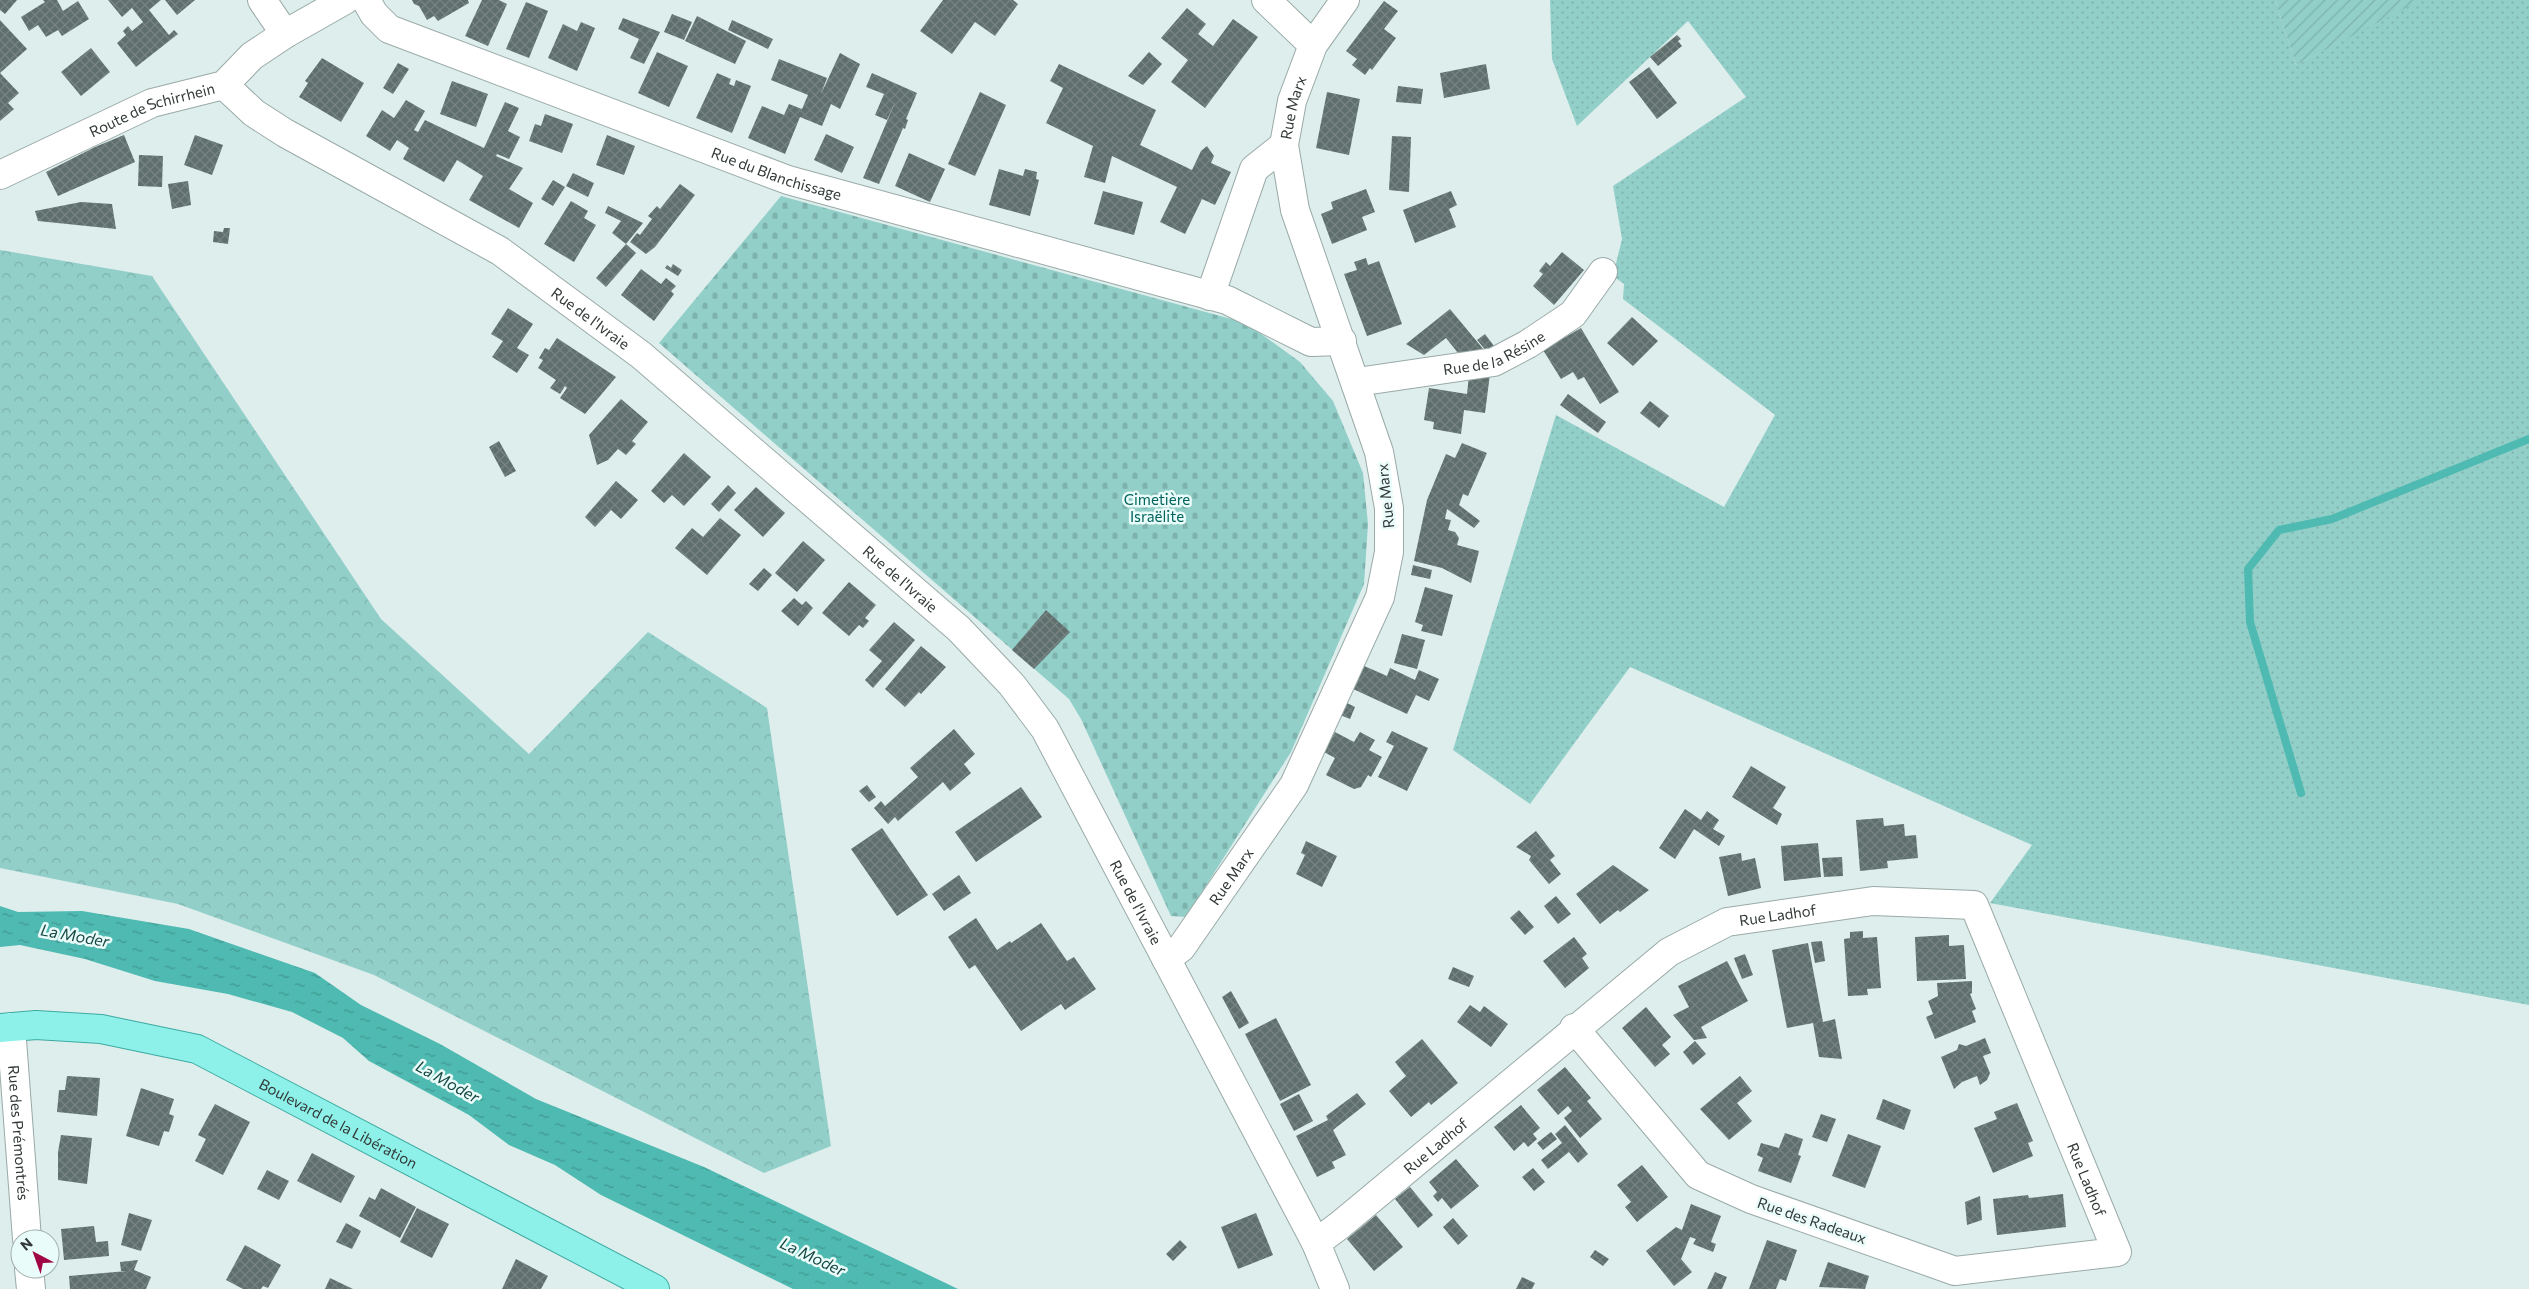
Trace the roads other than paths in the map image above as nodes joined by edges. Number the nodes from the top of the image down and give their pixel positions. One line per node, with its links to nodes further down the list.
1 (262, 0): 6 (street)
2 (345, 0): 6 (street, Route de Schirrhein)
3 (366, 0): 12 (street, Rue du Blanchissage)
4 (1266, 0): 7 (street)
5 (1346, 0): 7 (street, Rue Marx)
6 (285, 34): 8 (street, Route de Schirrhein)
7 (1313, 45): 9 (street, Rue Marx)
8 (224, 85): 10 (street, Route de Schirrhein); 15 (street, Rue de l'Ivraie)
9 (1284, 146): 12 (street); 13 (street, Rue Marx)
10 (0, 175)
11 (1603, 272): 14 (street, Rue de la Résine)
12 (1210, 296): 13 (street, Rue du Blanchissage)
13 (1342, 341): 14 (street, Rue Marx)
14 (1357, 382): 15 (street, Rue Marx)
15 (1166, 960): 19 (street, Rue de l'Ivraie)
16 (5, 1028): 18 (street, Rue des Prémontrés); 21 (main road, Boulevard de la Libération)
17 (1574, 1028): 19 (street, Rue Ladhof); 20 (street, Rue des Radeaux); 20 (street, Rue Ladhof)
18 (26, 1229)
19 (1316, 1243): 22 (street, Rue de l'Ivraie)
20 (2117, 1252)
21 (655, 1289)
22 (1335, 1289)

